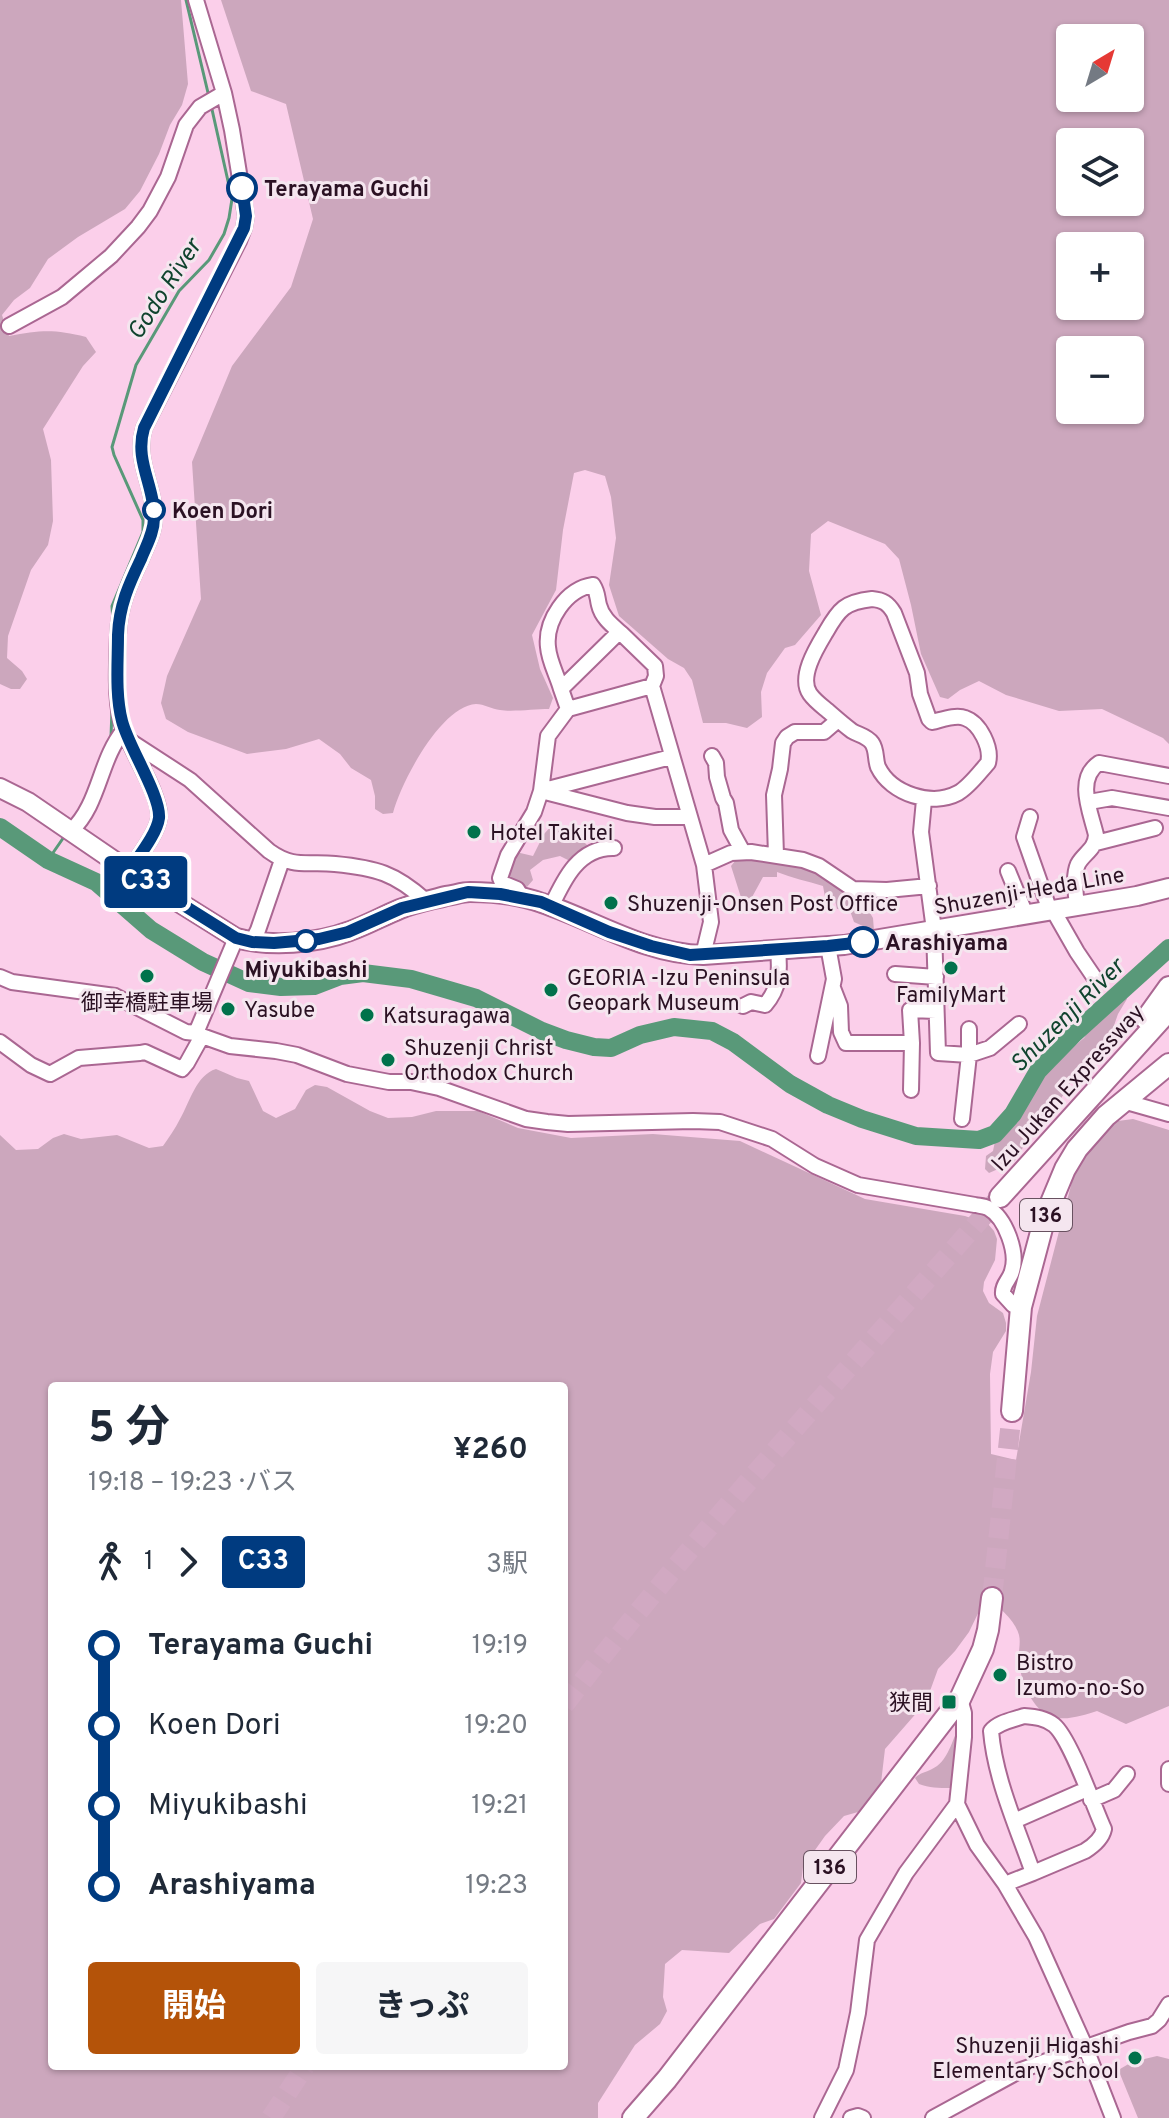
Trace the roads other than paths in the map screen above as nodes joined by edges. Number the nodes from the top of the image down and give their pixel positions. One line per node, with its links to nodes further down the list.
1 (196, 0): 2 (street)
2 (224, 93): 3 (street); 9 (street)
3 (9, 326)
4 (622, 634): 5 (street); 6 (street); 6 (street)
5 (652, 686): 7 (street); 11 (street)
6 (561, 689): 7 (street)
7 (568, 709): 14 (street)
8 (838, 720): 15 (street); 15 (street); 25 (street)
9 (126, 734): 21 (street); 26 (street); 28 (street)
10 (712, 756): 24 (street)
11 (671, 757): 14 (street); 18 (street)
12 (1169, 776): 16 (street)
13 (0, 788): 21 (main road)
14 (541, 791): 18 (street); 32 (street)
15 (924, 800): 30 (street)
16 (1089, 802): 17 (street); 22 (street)
17 (1169, 808)
18 (689, 817): 27 (street)
19 (1030, 817): 36 (street)
20 (1155, 828): 22 (street)
21 (71, 831): 28 (main road)
22 (1096, 843): 34 (street)
23 (614, 848): 35 (street)
24 (743, 852): 25 (street); 27 (street)
25 (776, 855): 30 (street)
26 (282, 860): 33 (street); 40 (street)
27 (704, 865): 42 (street)
28 (129, 871): 40 (main road)
29 (1008, 871): 37 (street)
30 (929, 886): 38 (street)
31 (1169, 888): 34 (main road, Shuzenji-Heda Line)
32 (523, 899): 33 (main road, Shuzenji-Heda Line); 35 (main road, Shuzenji-Heda Line)
33 (426, 901): 40 (main road, Shuzenji-Heda Line)
34 (1078, 906): 36 (main road, Shuzenji-Heda Line)
35 (551, 907): 42 (main road, Shuzenji-Heda Line)
36 (1052, 910): 37 (main road, Shuzenji-Heda Line); 46 (street)
37 (1026, 915): 38 (main road, Shuzenji-Heda Line)
38 (934, 930): 39 (main road, Shuzenji-Heda Line); 45 (street)
39 (820, 943): 41 (main road, Shuzenji-Heda Line); 48 (street)
40 (239, 944): 55 (street)
41 (787, 946): 42 (main road, Shuzenji-Heda Line); 49 (street)
42 (703, 955)
43 (895, 974): 45 (street)
44 (0, 977): 55 (street)
45 (936, 977): 51 (street)
46 (1096, 980)
47 (1169, 987): 63 (highway)
48 (833, 988): 57 (street); 59 (street)
49 (743, 1006)
50 (1169, 1010): 63 (highway, Izu Jukan Expressway / 136)
51 (936, 1011): 57 (street); 58 (street)
52 (1169, 1021): 63 (highway)
53 (1019, 1024): 58 (street)
54 (969, 1029): 58 (street)
55 (199, 1034): 56 (street); 67 (street)
56 (0, 1042)
57 (912, 1043): 61 (street)
58 (969, 1055): 65 (street)
59 (818, 1056)
60 (1169, 1064): 62 (highway, 136)
61 (911, 1090)
62 (1123, 1101): 64 (street); 67 (highway, 136)
63 (1081, 1107): 66 (highway, Izu Jukan Expressway / 136)
64 (1169, 1114)
65 (962, 1119)
66 (1000, 1197)
67 (1021, 1307): 68 (highway, 136)
68 (1012, 1411)
69 (992, 1598): 70 (highway, 136)
70 (960, 1699): 75 (street); 81 (highway, 136)
71 (1169, 1769): 73 (street)
72 (1127, 1774): 74 (street)
73 (1169, 1784)
74 (1089, 1794): 76 (street); 76 (street); 77 (street)
75 (957, 1804): 78 (street); 82 (street)
76 (1014, 1821): 77 (street)
77 (1033, 1873): 78 (street)
78 (1005, 1884): 80 (street)
79 (1169, 2004): 80 (street)
80 (1085, 2046): 85 (street); 86 (street)
81 (633, 2118)
82 (822, 2118)
83 (851, 2118): 84 (street)
84 (863, 2118)
85 (933, 2118)
86 (1113, 2118)

